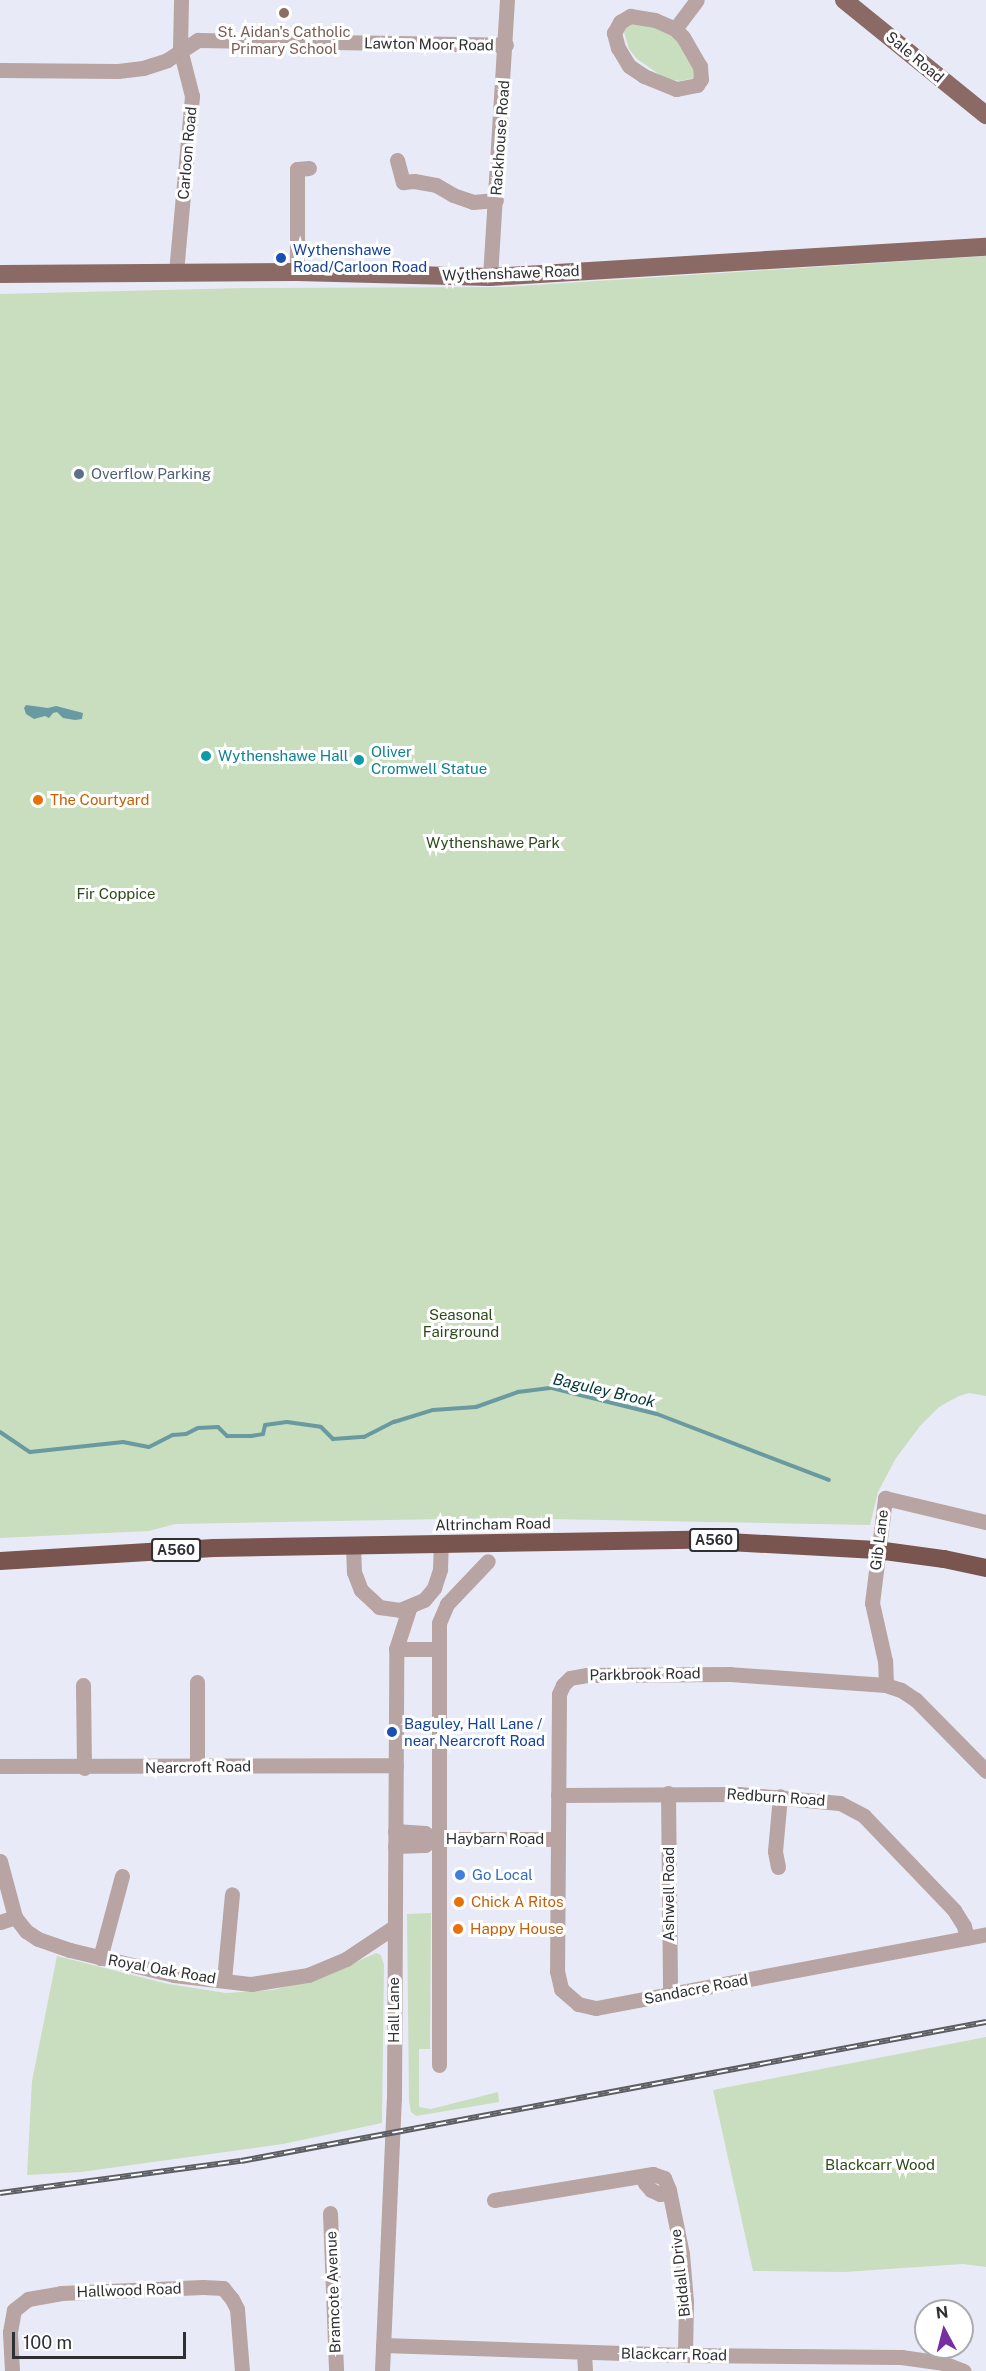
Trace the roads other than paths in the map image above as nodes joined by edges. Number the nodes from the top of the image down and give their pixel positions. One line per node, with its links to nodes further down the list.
1 (181, 0): 7 (street, Carloon Road)
2 (507, 0): 6 (street, Rackhouse Road)
3 (697, 0): 5 (street)
4 (844, 0): 9 (main road, Sale Road)
5 (675, 29): 5 (street)
6 (506, 45): 7 (street, Lawton Moor Road); 12 (street, Rackhouse Road)
7 (180, 49): 8 (street, Lawton Moor Road); 14 (street, Carloon Road)
8 (0, 70)
9 (986, 115)
10 (397, 160): 12 (street)
11 (297, 168): 15 (street)
12 (496, 200): 17 (street, Rackhouse Road)
13 (986, 247): 17 (main road, Wythenshawe Road)
14 (176, 272): 15 (main road, Wythenshawe Road); 16 (main road, Wythenshawe Road)
15 (297, 272): 17 (main road, Wythenshawe Road)
16 (0, 274)
17 (490, 277)
18 (986, 1522): 21 (street, Gib Lane)
19 (441, 1543): 20 (highway, Altrincham Road / A560); 21 (highway, Altrincham Road / A560); 26 (street)
20 (353, 1545): 23 (highway, Altrincham Road / A560); 25 (street)
21 (877, 1550): 24 (highway, Altrincham Road / A560); 31 (street, Gib Lane)
22 (488, 1561): 28 (street)
23 (0, 1562)
24 (986, 1568)
25 (386, 1609): 26 (street); 27 (street, Hall Lane)
26 (409, 1609): 27 (street, Hall Lane)
27 (396, 1646): 28 (street); 32 (street, Hall Lane)
28 (438, 1649): 41 (street)
29 (197, 1682): 34 (street)
30 (83, 1685): 35 (street)
31 (886, 1685): 36 (street); 38 (street, Parkbrook Road)
32 (396, 1765): 34 (street, Nearcroft Road); 40 (street, Hall Lane)
33 (0, 1766): 35 (street, Nearcroft Road)
34 (196, 1767): 35 (street, Nearcroft Road)
35 (84, 1768)
36 (986, 1771)
37 (668, 1793): 38 (street, Redburn Road); 39 (street, Redburn Road); 54 (street, Ashwell Road)
38 (558, 1795): 42 (street, Parkbrook Road)
39 (780, 1796): 44 (street); 51 (street, Redburn Road)
40 (395, 1839): 41 (street, Haybarn Road); 49 (street, Hall Lane)
41 (436, 1839): 42 (street, Haybarn Road); 55 (street)
42 (558, 1839): 54 (street, Sandacre Road)
43 (0, 1861): 47 (street)
44 (778, 1867)
45 (122, 1876): 52 (street)
46 (232, 1894): 53 (street)
47 (15, 1917): 48 (street); 52 (street, Royal Oak Road)
48 (0, 1922)
49 (394, 1927): 53 (street, Royal Oak Road); 58 (street, Hall Lane)
50 (986, 1934): 51 (street, Sandacre Road)
51 (967, 1938): 54 (street, Sandacre Road)
52 (100, 1958): 53 (street, Royal Oak Road)
53 (224, 1980)
54 (670, 1994)
55 (439, 2065)
56 (494, 2200): 60 (street, Biddall Drive)
57 (330, 2213): 63 (street, Bramcote Avenue)
58 (383, 2345): 59 (street, Blackcarr Road); 64 (street, Hall Lane)
59 (584, 2352): 60 (street, Blackcarr Road); 65 (street)
60 (685, 2355): 66 (street, Blackcarr Road)
61 (12, 2371): 62 (street, Hallwood Road)
62 (242, 2371)
63 (336, 2371)
64 (382, 2371)
65 (585, 2371)
66 (964, 2371)

